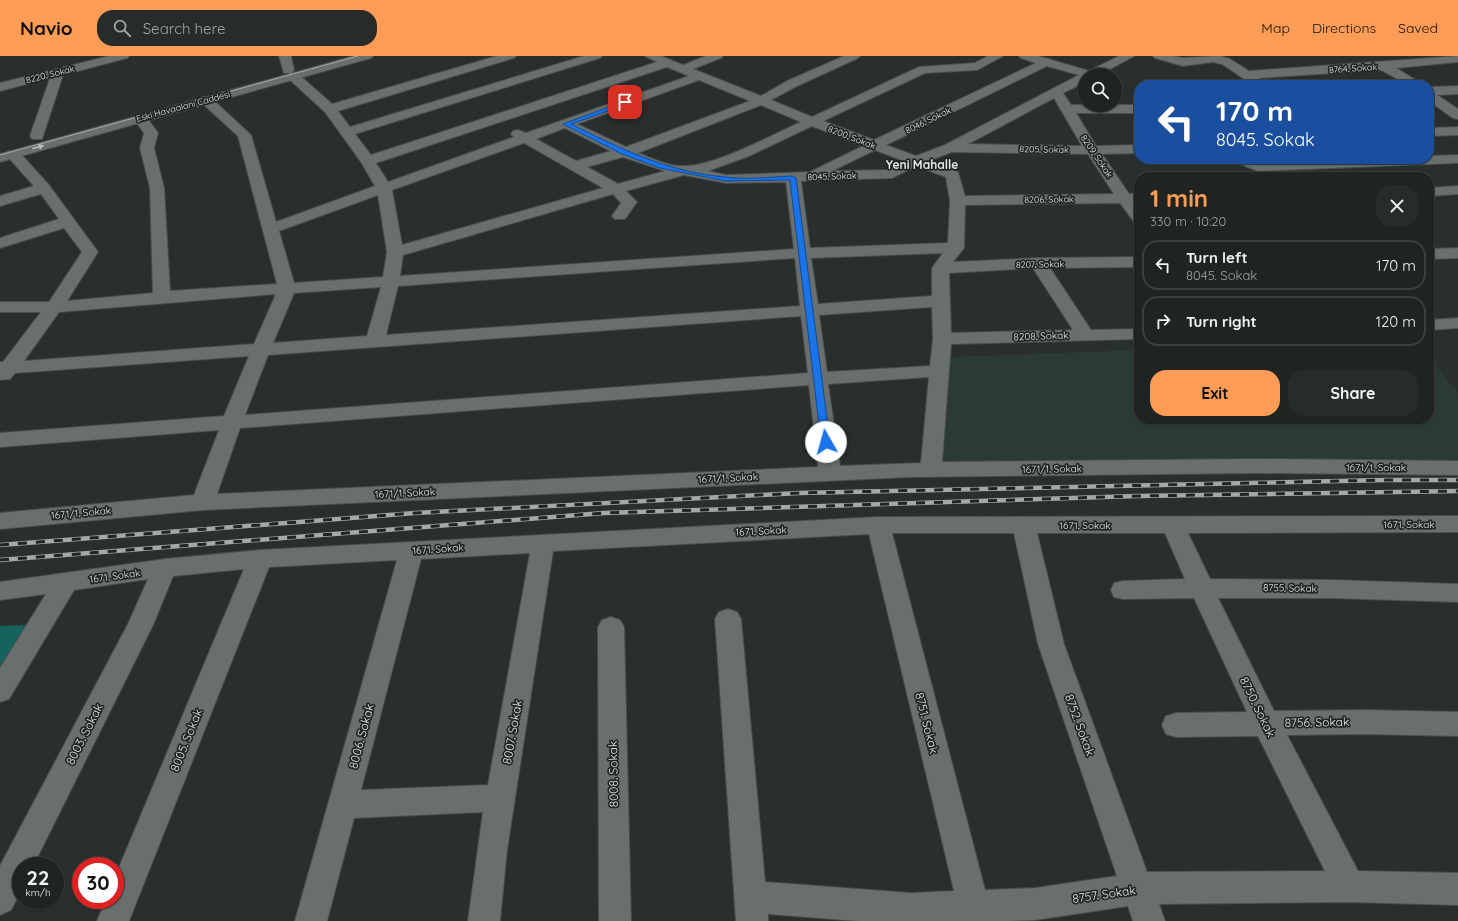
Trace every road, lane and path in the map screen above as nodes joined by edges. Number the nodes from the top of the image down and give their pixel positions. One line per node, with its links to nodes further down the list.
1 (123, 56): 24 (street, 8220. Sokak)
2 (285, 56): 25 (street)
3 (342, 56): 25 (street, Eski Havaalanı Caddesi)
4 (367, 56): 25 (street, Eski Havaalanı Caddesi)
5 (510, 56): 39 (street)
6 (596, 56): 35 (street)
7 (651, 56): 17 (street, 8200. Sokak)
8 (717, 56): 22 (street)
9 (825, 56): 18 (street)
10 (854, 56): 18 (street)
11 (997, 56): 45 (street)
12 (1025, 56): 19 (street)
13 (1128, 56): 21 (street)
14 (1159, 56): 26 (street)
15 (1364, 56): 20 (street)
16 (1455, 57): 20 (street, 8764. Sokak)
17 (667, 62): 22 (street, 8200. Sokak); 44 (street)
18 (841, 62): 38 (street)
19 (1047, 62): 23 (street); 52 (street, 8046. Sokak)
20 (1383, 66): 26 (street, 8764. Sokak); 29 (street)
21 (1104, 68)
22 (682, 69): 27 (street, 8200. Sokak)
23 (1078, 71)
24 (58, 72): 31 (street, 8220. Sokak); 50 (street)
25 (291, 73): 37 (street, Eski Havaalanı Caddesi); 39 (street); 50 (street, Eski Havaalanı Caddesi)
26 (1247, 75): 28 (street)
27 (699, 76): 38 (street, 8200. Sokak); 46 (street)
28 (1254, 80)
29 (1409, 80)
30 (1078, 82): 34 (street, 8045. Sokak)
31 (0, 87)
32 (1458, 90): 33 (street)
33 (1434, 91)
34 (1057, 93): 40 (street, 8209. Sokak); 53 (street, 8045. Sokak)
35 (456, 99): 44 (street); 49 (street)
36 (1434, 99): 42 (street)
37 (206, 100): 43 (street, Eski Havaalanı Caddesi); 75 (street)
38 (761, 101): 45 (street, 8200. Sokak); 57 (street)
39 (330, 109): 49 (street)
40 (1067, 109): 41 (street); 55 (street, 8209. Sokak)
41 (1134, 109)
42 (1458, 115)
43 (140, 118): 56 (street, Eski Havaalanı Caddesi, one-way to 43); 87 (street)
44 (494, 119): 51 (street); 60 (street)
45 (812, 122): 52 (street, 8200. Sokak); 63 (street)
46 (566, 124): 51 (street); 57 (street, 8045. Sokak)
47 (1458, 130): 48 (street)
48 (1434, 132)
49 (346, 133): 60 (street)
50 (37, 136): 56 (street, Eski Havaalanı Caddesi)
51 (525, 138): 62 (street); 66 (street)
52 (874, 146): 61 (street, 8200. Sokak); 64 (street, 8046. Sokak)
53 (950, 148): 55 (street, 8205. Sokak); 61 (street, 8045. Sokak)
54 (1134, 149): 55 (street, 8205. Sokak)
55 (1092, 150): 70 (street, 8209. Sokak)
56 (4, 152): 65 (street)
57 (624, 152): 62 (street); 63 (street, 8045. Sokak)
58 (1458, 159): 59 (street)
59 (1434, 160)
60 (368, 161): 66 (street)
61 (915, 161): 64 (street, 8045. Sokak); 71 (street, 8200. Sokak)
62 (573, 166): 67 (street)
63 (683, 171): 64 (street, 8045. Sokak); 67 (street)
64 (801, 178): 79 (street)
65 (44, 188): 72 (street); 74 (street)
66 (384, 189): 75 (street); 78 (street)
67 (616, 189): 73 (street); 78 (street)
68 (1458, 190): 69 (street)
69 (1434, 192)
70 (1132, 198): 71 (street, 8206. Sokak)
71 (958, 201): 77 (street, 8200. Sokak)
72 (0, 202)
73 (620, 216)
74 (69, 221): 76 (street); 90 (street)
75 (270, 229): 86 (street)
76 (0, 243)
77 (956, 248): 79 (street); 84 (street)
78 (395, 252): 85 (street)
79 (802, 253): 85 (street); 91 (street)
80 (1458, 253): 81 (street)
81 (1434, 254)
82 (1134, 262): 83 (street, 8207. Sokak)
83 (1038, 263): 84 (street, 8207. Sokak); 95 (street)
84 (940, 268): 88 (street)
85 (391, 281): 86 (street); 97 (street)
86 (287, 290): 87 (street); 98 (street)
87 (162, 297): 90 (street)
88 (941, 301): 91 (street); 96 (street)
89 (0, 307): 90 (street)
90 (54, 307): 100 (street)
91 (809, 311): 97 (street); 101 (street)
92 (1458, 323): 93 (street)
93 (1434, 325)
94 (1134, 334): 95 (street, 8208. Sokak)
95 (1085, 335): 96 (street, 8208. Sokak)
96 (942, 339): 99 (street)
97 (375, 341): 98 (street)
98 (259, 351): 100 (street); 102 (street)
99 (939, 371): 101 (street); 105 (street)
100 (3, 372)
101 (818, 378): 102 (street); 106 (street)
102 (230, 423): 103 (street); 107 (street)
103 (0, 440)
104 (1458, 468): 105 (street, 1671/1. Sokak)
105 (930, 470): 106 (street, 1671/1. Sokak)
106 (830, 474): 107 (street, 1671/1. Sokak)
107 (203, 502): 108 (street, 1671/1. Sokak)
108 (0, 521)
109 (1024, 524): 111 (street, 1671. Sokak); 112 (street, 1671. Sokak); 131 (street, 8752. Sokak)
110 (1458, 524): 112 (street, 1671. Sokak)
111 (878, 525): 113 (street, 1671. Sokak); 135 (street, 8751. Sokak)
112 (1173, 525): 118 (street, 8750. Sokak)
113 (543, 543): 114 (street, 1671. Sokak); 128 (street, 8007. Sokak)
114 (411, 551): 115 (street, 1671. Sokak); 129 (street, 8006. Sokak)
115 (260, 559): 116 (street, 1671. Sokak); 136 (street, 8005. Sokak)
116 (165, 568): 117 (street, 1671. Sokak); 133 (street, 8003. Sokak)
117 (66, 583): 120 (street, 1671. Sokak); 124 (street)
118 (1201, 588): 119 (street, 8755. Sokak); 121 (street, 8755. Sokak); 125 (street, 8750. Sokak)
119 (1123, 590)
120 (0, 591)
121 (1458, 593)
122 (728, 619): 134 (street)
123 (611, 627): 139 (street, 8008. Sokak)
124 (0, 691)
125 (1265, 723): 126 (street, 8756. Sokak); 127 (street, 8756. Sokak); 130 (street, 8750. Sokak)
126 (1458, 724)
127 (1176, 725)
128 (501, 798): 129 (street); 138 (street, 8007. Sokak)
129 (342, 805): 137 (street, 8006. Sokak)
130 (1349, 886): 131 (street, 8757. Sokak); 132 (street, 8757. Sokak)
131 (1139, 888): 135 (street, 8757. Sokak); 140 (street, 8752. Sokak)
132 (1458, 889)
133 (0, 899)
134 (752, 909): 135 (street, 8757. Sokak)
135 (975, 914)
136 (113, 921)
137 (311, 921)
138 (484, 921)
139 (616, 921)
140 (1149, 921)

